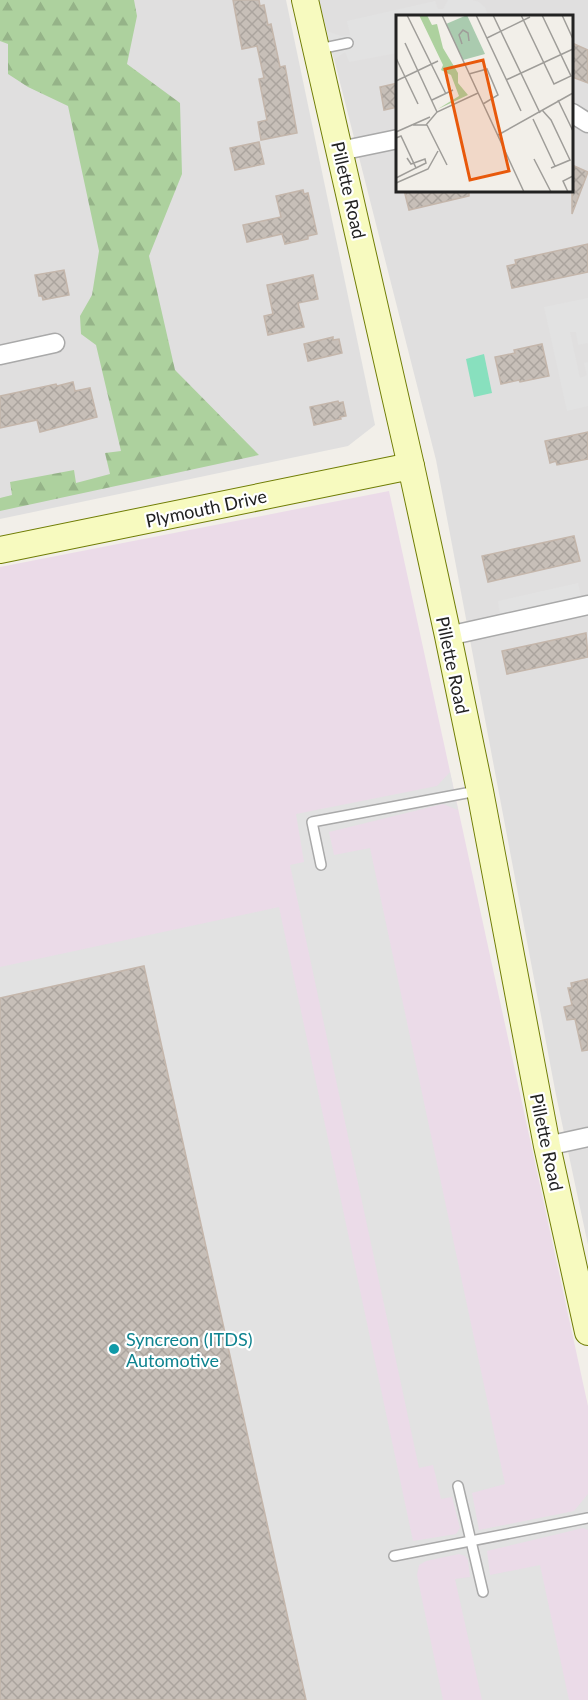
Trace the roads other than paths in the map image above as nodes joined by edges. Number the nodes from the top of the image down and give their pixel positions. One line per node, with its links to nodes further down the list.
1 (306, 0): 3 (street, Pillette Road)
2 (348, 43): 3 (lane)
3 (317, 50): 7 (street, Pillette Road)
4 (573, 115): 5 (street)
5 (588, 123)
6 (396, 140): 7 (street)
7 (340, 151): 10 (street, Pillette Road)
8 (55, 343): 9 (street)
9 (0, 355)
10 (411, 466): 11 (street, Plymouth Drive); 13 (street, Pillette Road)
11 (0, 550)
12 (588, 605): 13 (street)
13 (448, 636): 14 (street, Pillette Road)
14 (480, 791): 15 (lane); 17 (street, Pillette Road)
15 (321, 865)
16 (588, 1137): 17 (street)
17 (547, 1146): 18 (street, Pillette Road)
18 (588, 1332)
19 (458, 1486): 21 (lane)
20 (588, 1518): 21 (lane)
21 (471, 1541): 22 (lane); 23 (lane)
22 (394, 1556)
23 (483, 1592)

